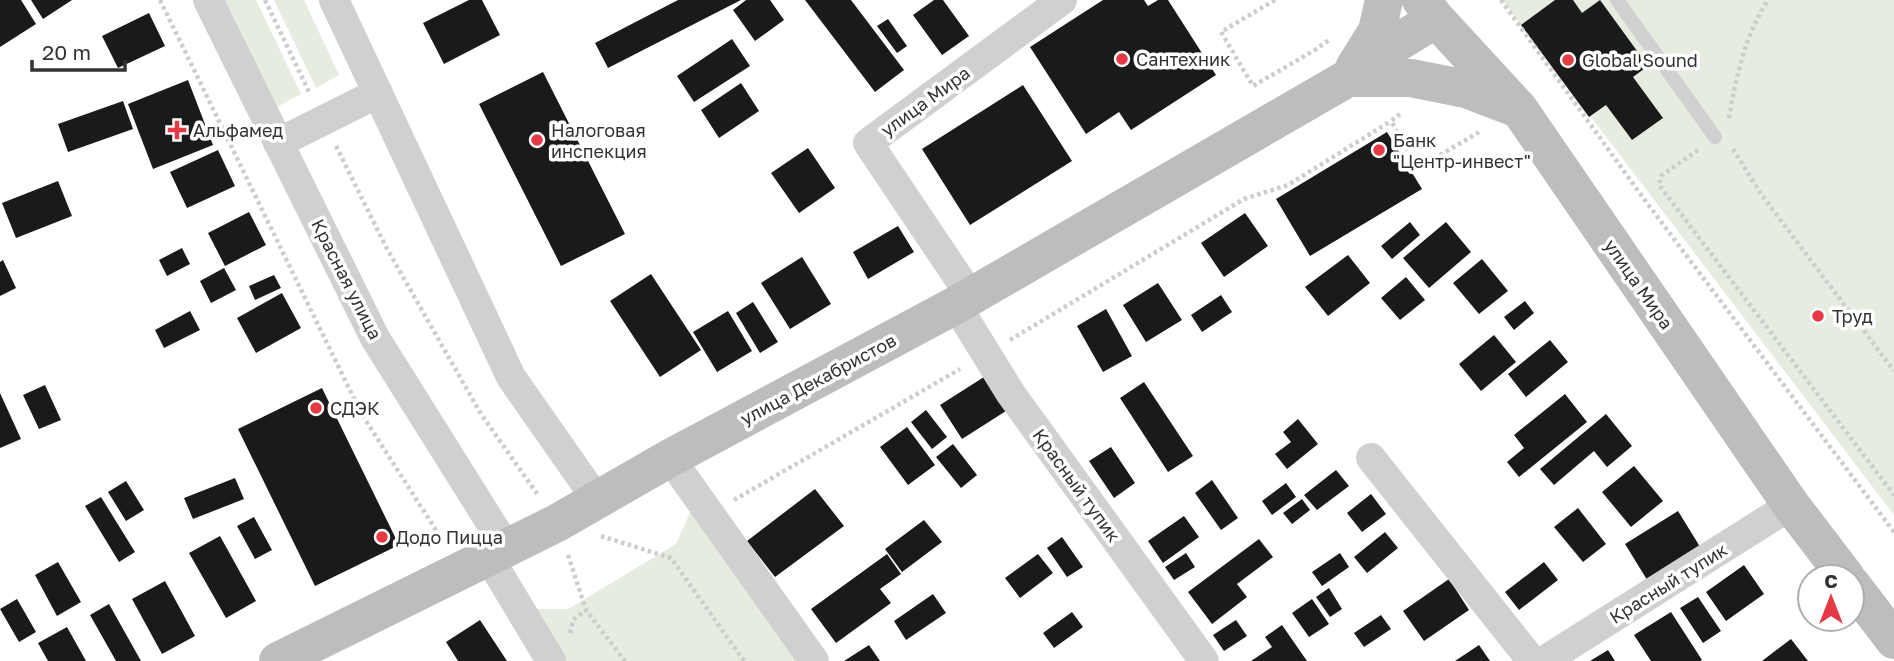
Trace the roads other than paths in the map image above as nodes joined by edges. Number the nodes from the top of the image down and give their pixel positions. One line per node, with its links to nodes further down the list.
1 (208, 0): 11 (street, Красная улица)
2 (334, 0): 8 (street)
3 (1062, 0): 12 (street, улица Мира)
4 (1384, 0): 7 (street, улица Декабристов)
5 (1616, 0): 10 (lane)
6 (1428, 10): 7 (street, улица Декабристов); 9 (street, улица Мира)
7 (1348, 78): 9 (street, улица Декабристов); 12 (street, улица Декабристов)
8 (378, 93): 11 (street); 15 (street)
9 (1518, 109): 16 (street, улица Мира)
10 (1721, 138)
11 (278, 143): 17 (street, Красная улица)
12 (963, 300): 13 (street, улица Декабристов); 24 (street, Красный тупик)
13 (670, 458): 15 (street, улица Декабристов); 23 (street)
14 (1371, 458): 25 (street)
15 (597, 500): 17 (street, улица Декабристов)
16 (1791, 505): 18 (street, улица Мира); 26 (street, Красный тупик)
17 (485, 558): 21 (street, улица Декабристов); 22 (street, Красная улица)
18 (1835, 563)
19 (1866, 603): 20 (street)
20 (1894, 640)
21 (278, 661)
22 (551, 661)
23 (814, 661)
24 (1204, 661)
25 (1532, 661)
26 (1544, 661)

